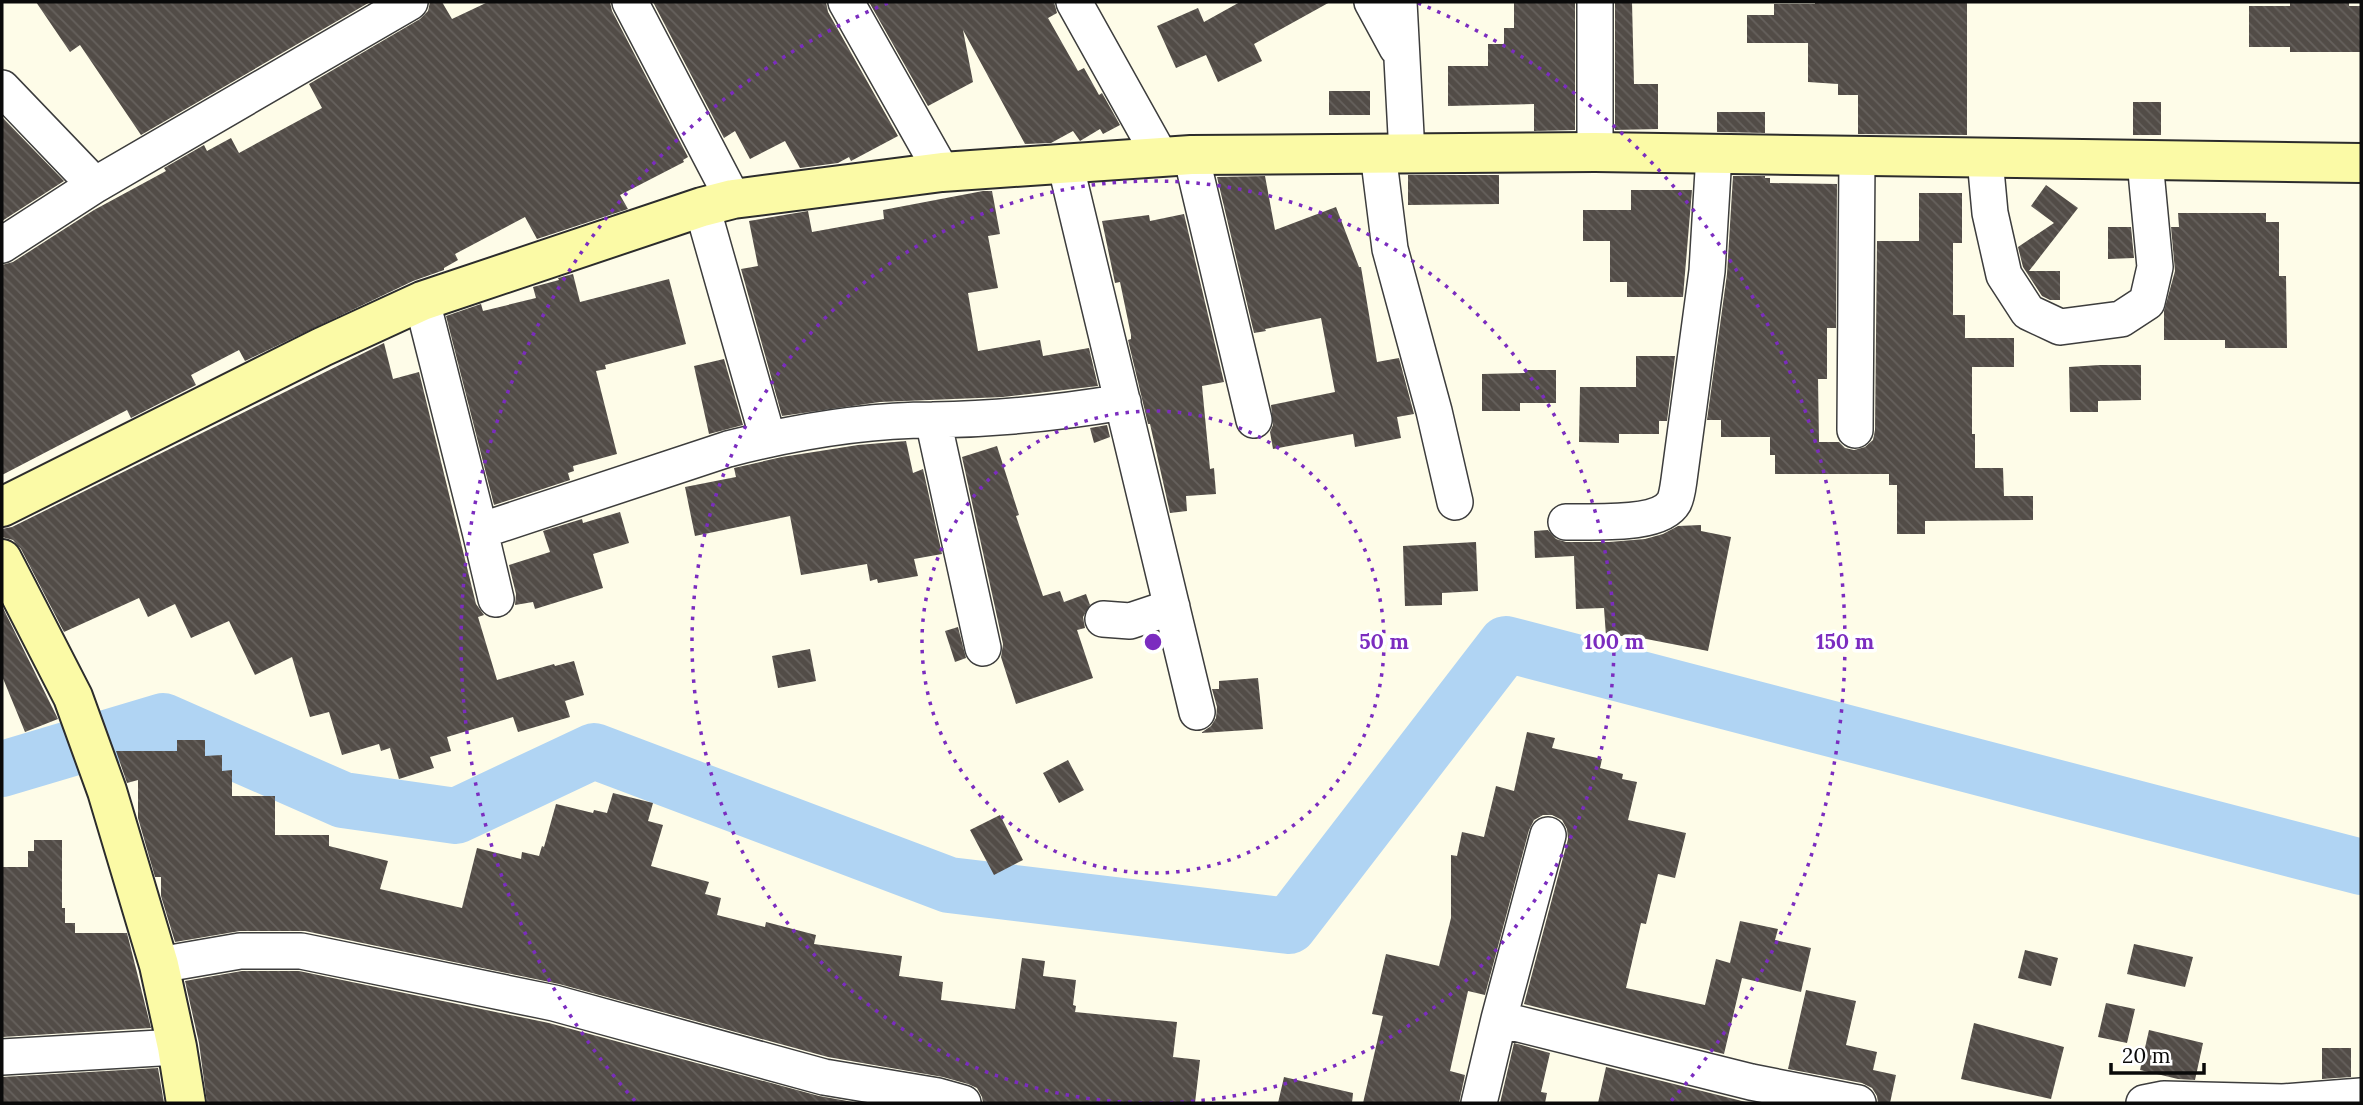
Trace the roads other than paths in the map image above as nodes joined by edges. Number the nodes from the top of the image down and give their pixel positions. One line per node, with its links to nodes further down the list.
1 (410, 2): 20 (street)
2 (630, 2): 21 (street)
3 (846, 2): 19 (street)
4 (1074, 2): 13 (street)
5 (1372, 2): 8 (street)
6 (1399, 2): 8 (street)
7 (1595, 2): 10 (street)
8 (1402, 58): 11 (street)
9 (2, 88): 20 (street)
10 (1595, 152): 11 (street); 12 (street)
11 (1393, 153): 13 (street); 29 (street)
12 (1714, 154): 14 (street); 31 (street)
13 (1176, 155): 17 (street); 26 (street)
14 (1857, 157): 15 (street); 27 (street)
15 (1984, 159): 16 (street); 16 (street)
16 (2145, 161): 18 (street)
17 (1065, 163): 19 (street); 24 (street)
18 (2361, 163)
19 (942, 172): 21 (street)
20 (95, 185): 22 (street)
21 (717, 203): 23 (street); 28 (street)
22 (2, 245)
23 (422, 301): 30 (street); 32 (street)
24 (1123, 402): 25 (street); 35 (street)
25 (933, 420): 28 (street); 37 (street)
26 (1254, 420)
27 (1855, 430)
28 (768, 439): 32 (street)
29 (1455, 502)
30 (2, 507)
31 (1566, 522)
32 (480, 531): 34 (street)
33 (2, 559): 40 (street)
34 (496, 599)
35 (1172, 607): 36 (street); 38 (street)
36 (1103, 619)
37 (983, 648)
38 (1198, 712)
39 (1548, 835): 41 (street)
40 (159, 964): 42 (street); 44 (street)
41 (1499, 1019): 45 (street); 49 (street)
42 (177, 1047): 43 (street); 47 (street)
43 (2, 1057)
44 (821, 1090): 48 (street)
45 (1748, 1093): 50 (street)
46 (2361, 1096): 51 (street)
47 (186, 1103)
48 (963, 1103)
49 (1479, 1103)
50 (1858, 1103)
51 (2144, 1103)

